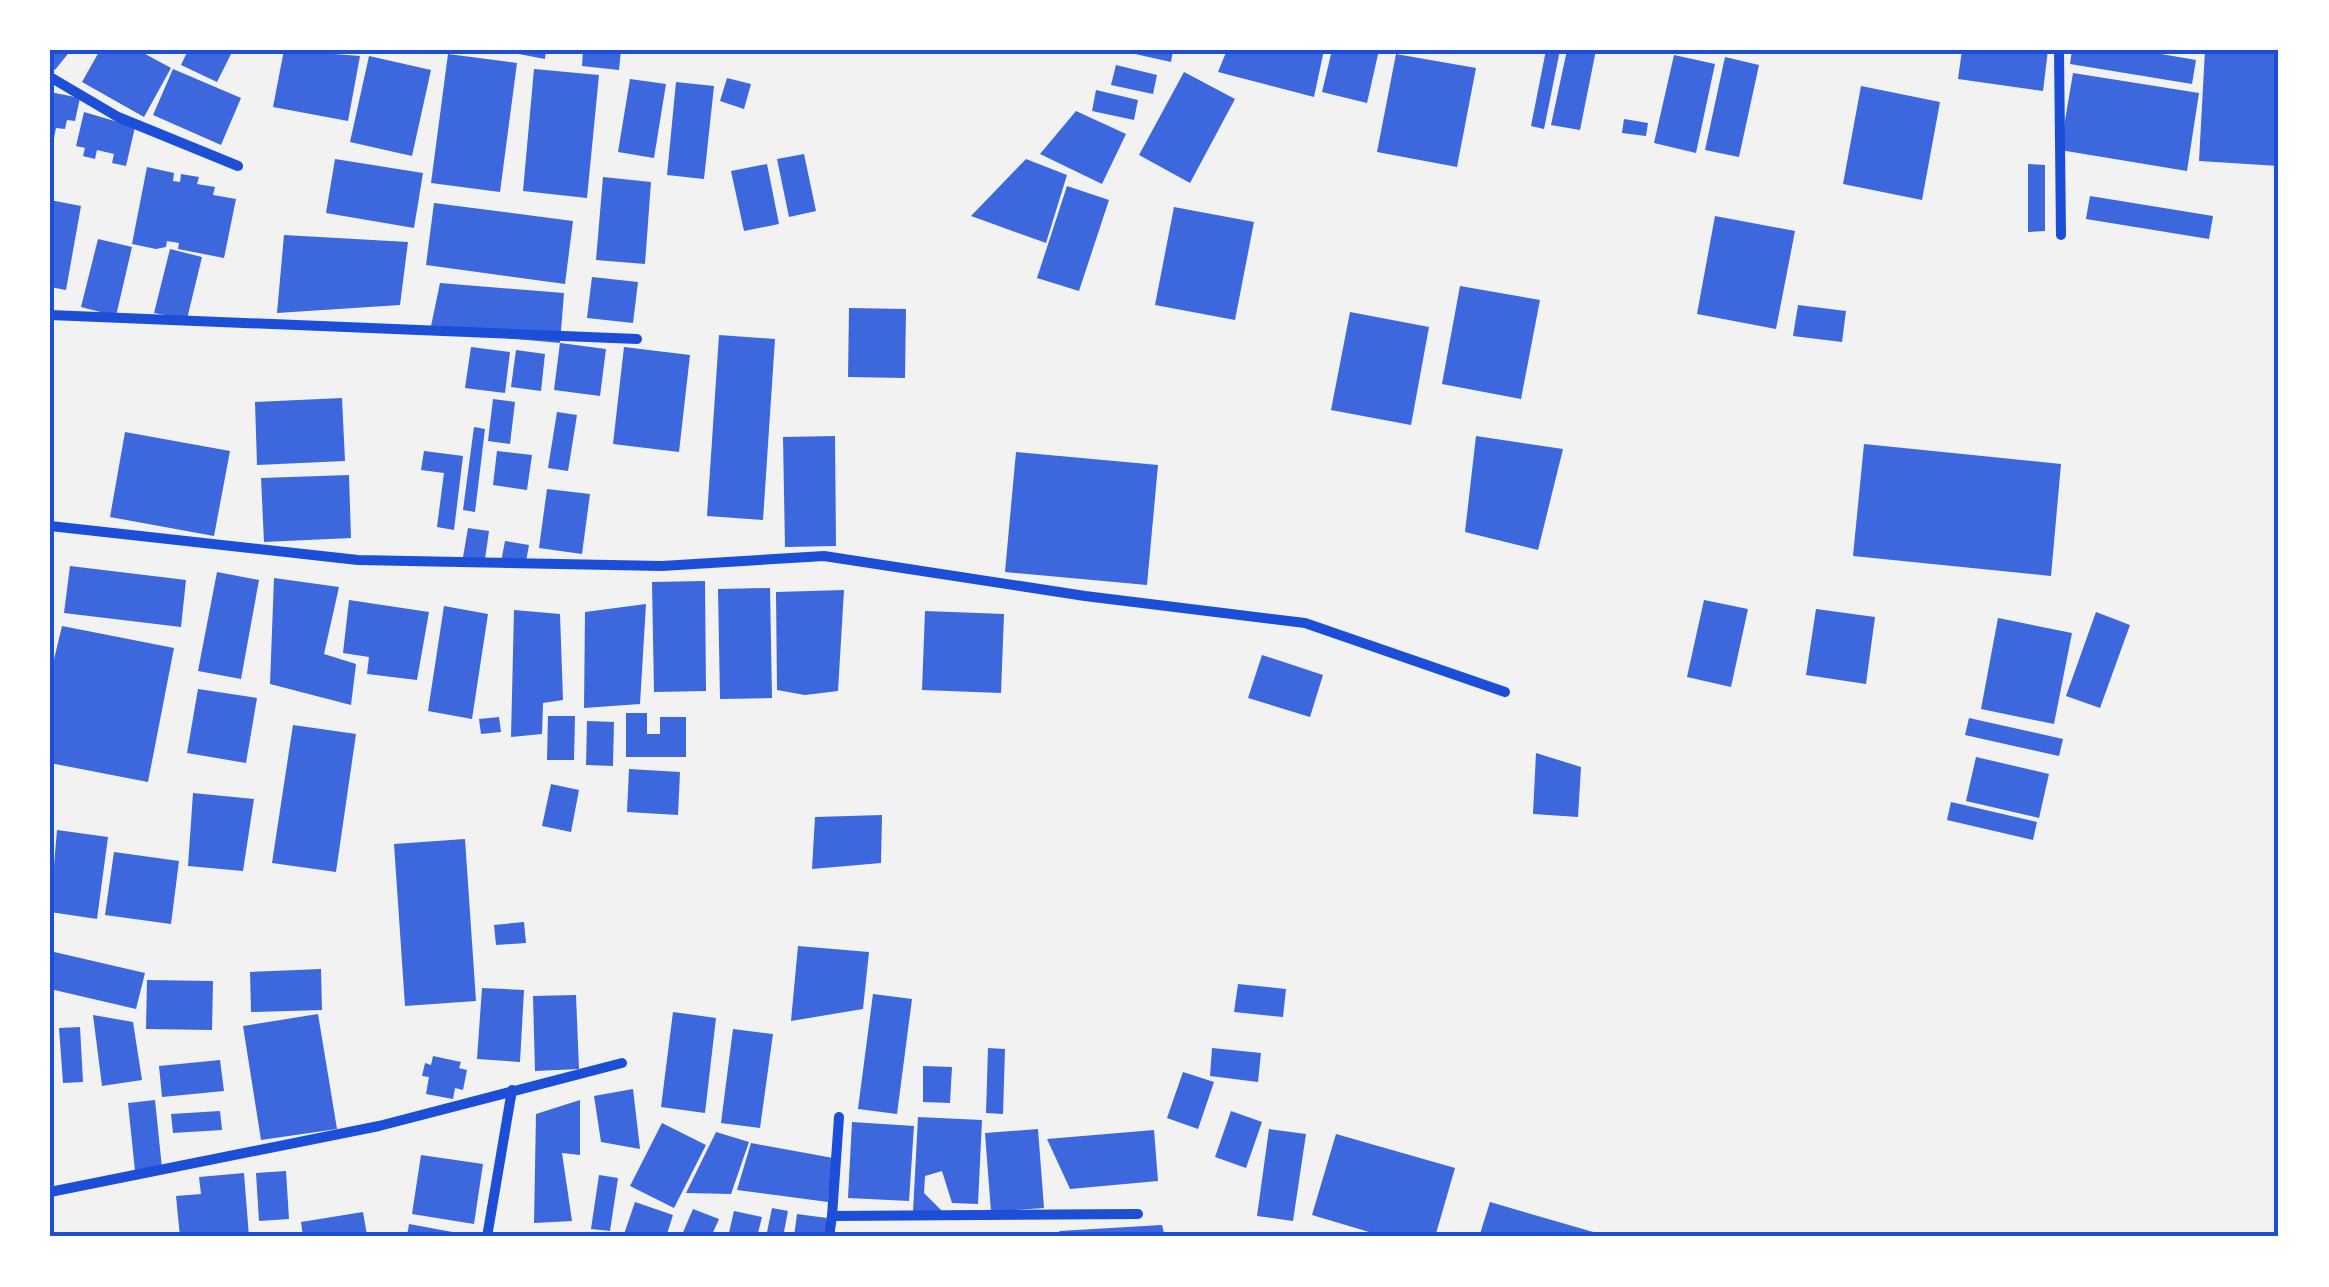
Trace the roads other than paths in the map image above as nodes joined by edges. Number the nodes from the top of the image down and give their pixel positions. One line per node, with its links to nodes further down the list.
1 (2059, 50): 4 (street)
2 (50, 78): 3 (street)
3 (238, 166)
4 (2061, 235)
5 (50, 315): 6 (street)
6 (636, 339)
7 (50, 526): 8 (street)
8 (1506, 692)
9 (622, 1063): 10 (street)
10 (512, 1090): 12 (street); 15 (street)
11 (839, 1117): 14 (street)
12 (50, 1192)
13 (1138, 1214): 14 (street)
14 (832, 1216): 16 (street)
15 (488, 1237)
16 (829, 1237)

